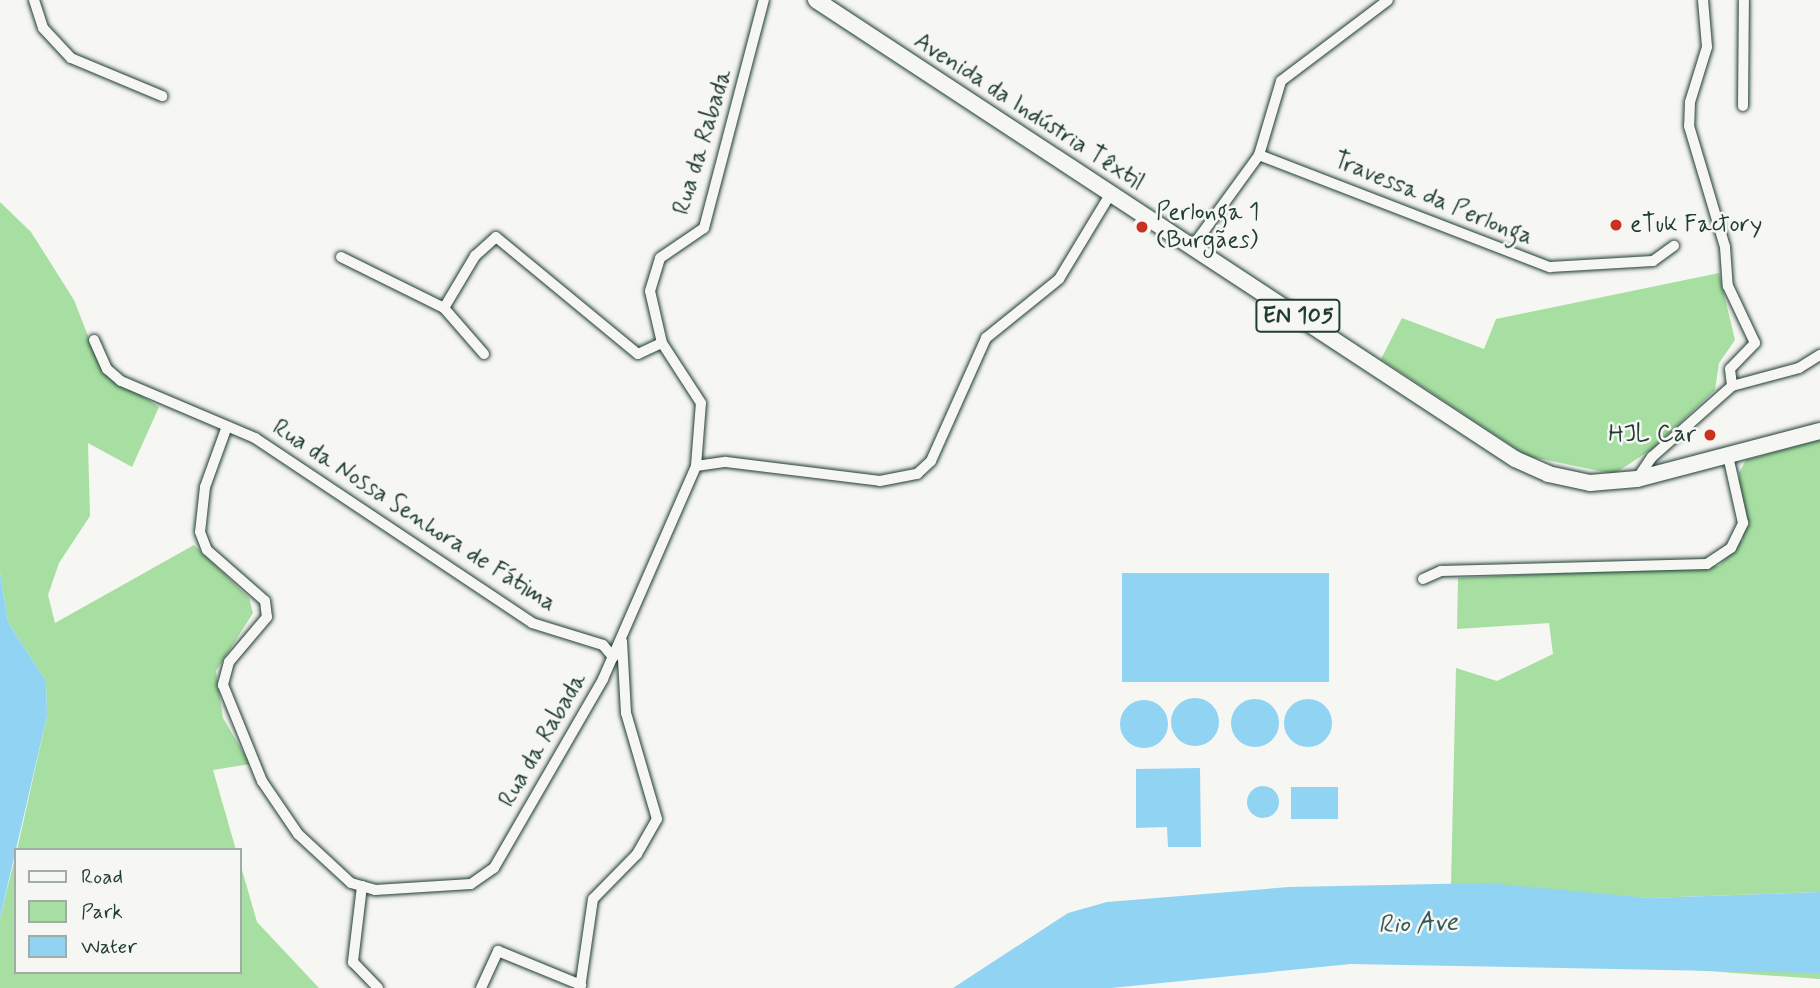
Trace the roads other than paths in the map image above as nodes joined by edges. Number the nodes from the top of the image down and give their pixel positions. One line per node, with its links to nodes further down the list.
1 (34, 0): 7 (street)
2 (764, 0): 16 (street, Rua da Rabada)
3 (817, 0): 10 (main road, Avenida da Indústria Têxtil / EN 105)
4 (1388, 0): 9 (street)
5 (1703, 0): 19 (street)
6 (1744, 0): 8 (street)
7 (162, 96)
8 (1743, 106)
9 (1259, 155): 11 (street); 12 (street, Travessa da Perlonga)
10 (1111, 193): 11 (main road, Avenida da Indústria Têxtil / EN 105); 23 (street)
11 (1193, 246): 24 (main road, Avenida da Indústria Têxtil / EN 105)
12 (1674, 246)
13 (341, 257): 14 (street)
14 (444, 308): 16 (street); 17 (street)
15 (94, 340): 20 (street, Rua da Nossa Senhora de Fátima)
16 (663, 343): 23 (street, Rua da Rabada)
17 (484, 354)
18 (1820, 355): 19 (street)
19 (1732, 386): 24 (street)
20 (226, 429): 27 (street, Rua da Nossa Senhora de Fátima); 28 (street)
21 (1820, 431): 22 (main road, Avenida da Indústria Têxtil / EN 105)
22 (1728, 456): 24 (main road, Avenida da Indústria Têxtil / EN 105); 25 (street)
23 (696, 466): 26 (street, Rua da Rabada)
24 (1637, 479)
25 (1423, 579)
26 (622, 641): 27 (street, Rua da Rabada); 29 (street)
27 (613, 657): 28 (street, Rua da Rabada)
28 (362, 886): 30 (street)
29 (581, 986): 31 (street)
30 (378, 988)
31 (481, 988)

